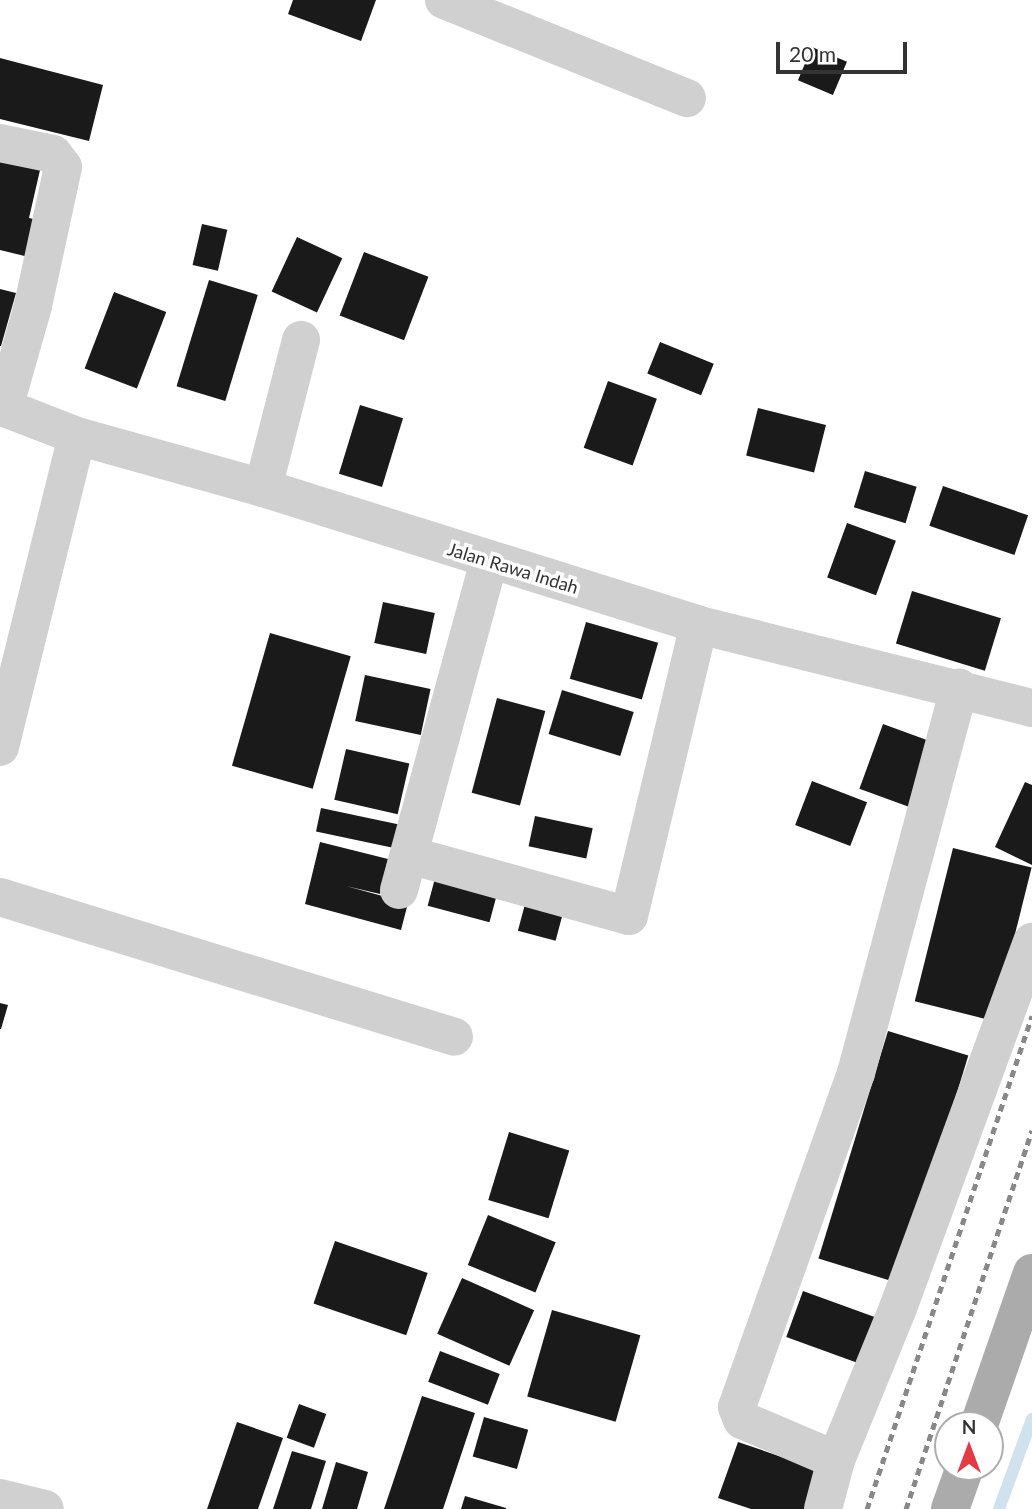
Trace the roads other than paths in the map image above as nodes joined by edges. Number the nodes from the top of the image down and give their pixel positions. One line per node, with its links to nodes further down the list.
1 (444, 0): 2 (street)
2 (687, 98)
3 (0, 143): 5 (street)
4 (301, 340): 7 (street)
5 (2, 407): 6 (street, Jalan Rawa Indah)
6 (77, 436): 7 (street, Jalan Rawa Indah); 12 (street)
7 (262, 488): 8 (street, Jalan Rawa Indah)
8 (489, 562): 9 (street, Jalan Rawa Indah); 9 (street)
9 (699, 625): 10 (street, Jalan Rawa Indah)
10 (959, 688): 11 (street, Jalan Rawa Indah); 18 (street)
11 (1032, 708)
12 (0, 747)
13 (0, 897): 15 (street)
14 (1032, 942): 18 (street)
15 (454, 1037)
16 (1032, 1273): 17 (main road)
17 (984, 1411)
18 (836, 1460): 22 (street)
19 (960, 1481): 23 (main road)
20 (0, 1498): 21 (street)
21 (45, 1509)
22 (823, 1509)
23 (950, 1509)

